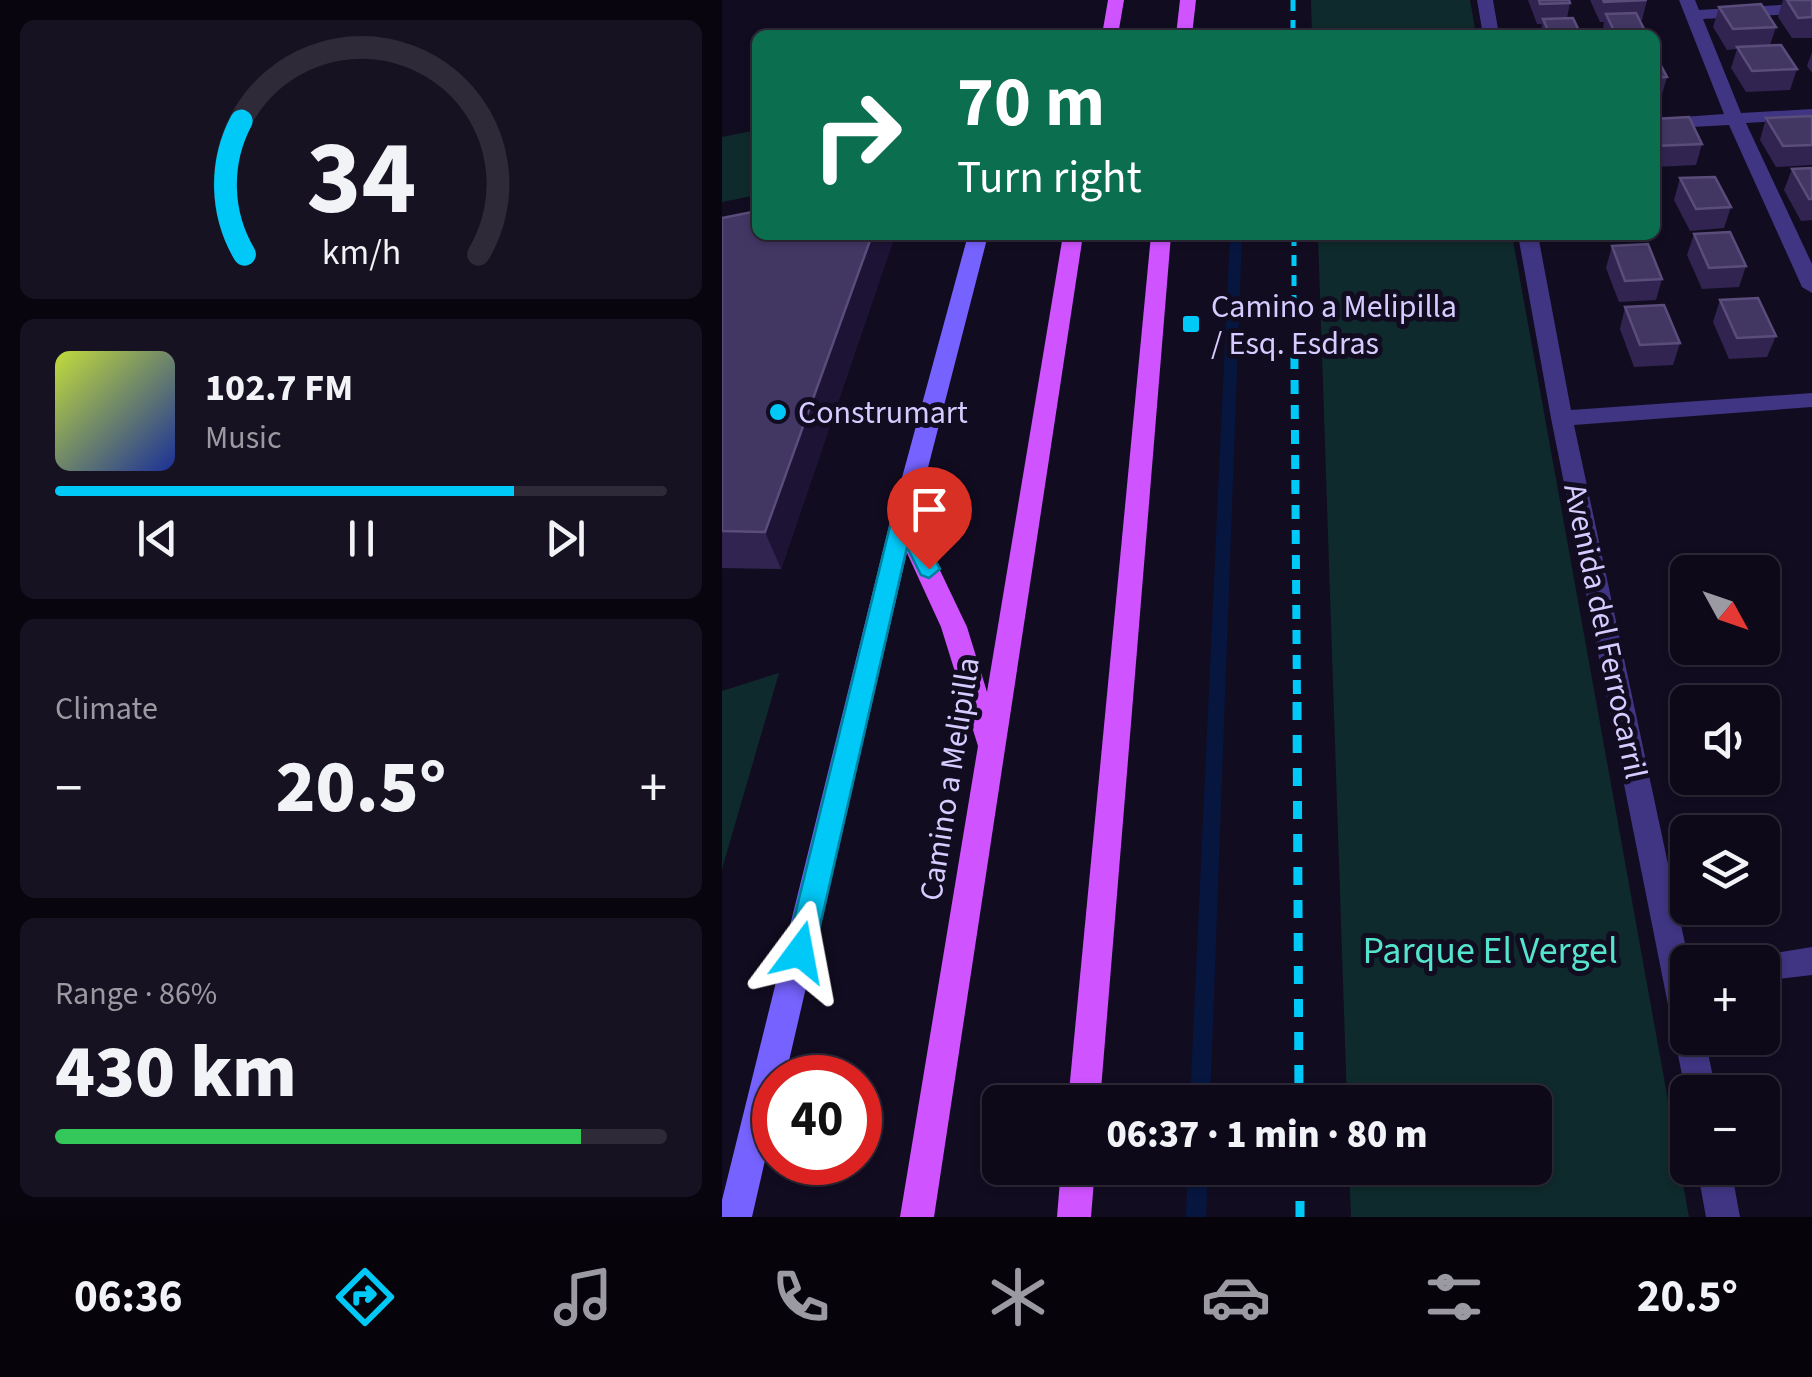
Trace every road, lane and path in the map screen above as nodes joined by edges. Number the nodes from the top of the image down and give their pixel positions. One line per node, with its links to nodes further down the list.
1 (1116, 0): 6 (main road)
2 (1188, 0): 7 (main road)
3 (1485, 0): 8 (street)
4 (1690, 7): 5 (street); 10 (street)
5 (1812, 8)
6 (1111, 30)
7 (1185, 30)
8 (1491, 30)
9 (1812, 114): 10 (street)
10 (1735, 119): 11 (street); 16 (street)
11 (1660, 124)
12 (977, 240): 20 (street)
13 (1072, 240): 21 (main road, Camino a Melipilla)
14 (1161, 240): 25 (main road)
15 (1529, 240): 19 (street, Avenida del Ferrocarril)
16 (1804, 248): 17 (street)
17 (1812, 288)
18 (1812, 400): 19 (street)
19 (1562, 418): 22 (street, Avenida del Ferrocarril)
20 (903, 518): 21 (main road); 26 (street)
21 (991, 751): 30 (main road, Camino a Melipilla)
22 (1676, 945)
23 (1812, 961): 24 (street)
24 (1780, 964)
25 (1086, 1085)
26 (734, 1176): 29 (street)
27 (1077, 1185): 31 (main road)
28 (1717, 1185): 32 (street)
29 (735, 1217)
30 (917, 1217)
31 (1074, 1217)
32 (1723, 1217)

